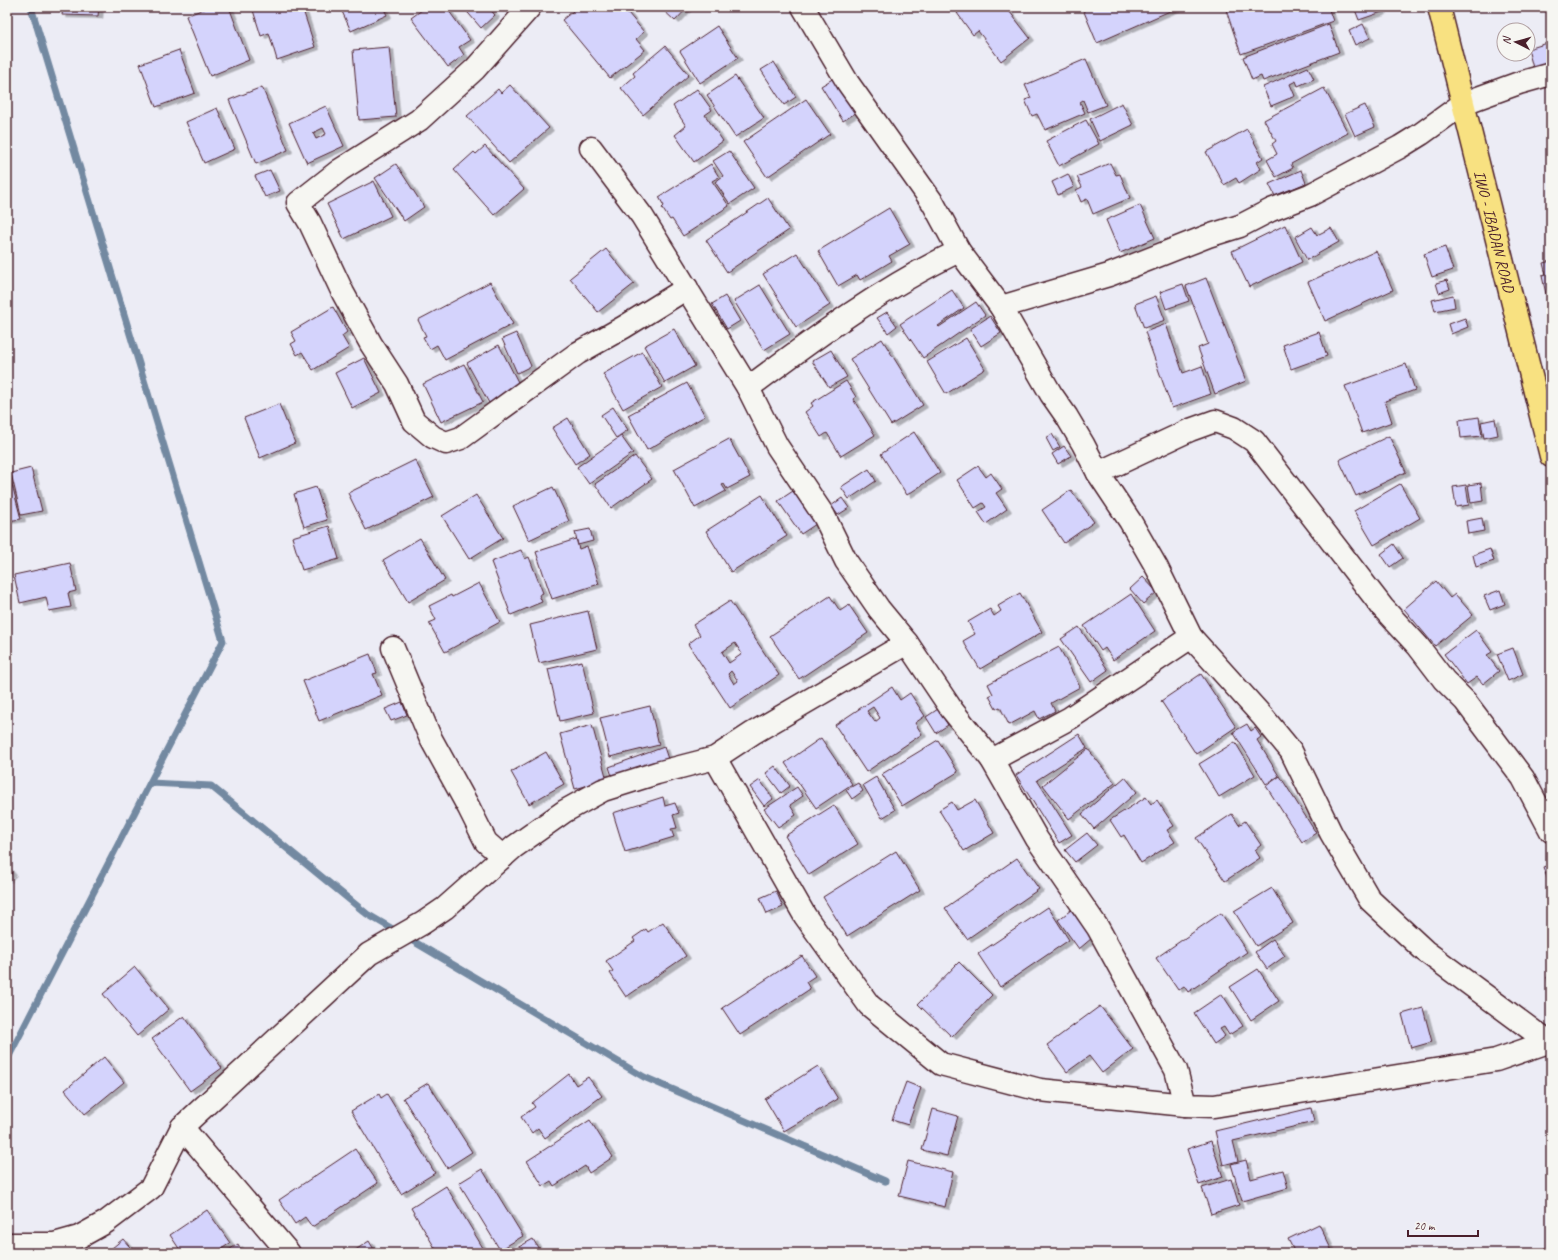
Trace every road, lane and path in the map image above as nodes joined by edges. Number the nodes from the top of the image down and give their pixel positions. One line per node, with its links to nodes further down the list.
1 (530, 7): 8 (street)
2 (803, 7): 7 (street)
3 (1439, 7): 5 (main road, IWO - IBADAN ROAD)
4 (1551, 74): 5 (street)
5 (1464, 103): 9 (street); 11 (main road, IWO - IBADAN ROAD)
6 (591, 148): 8 (street)
7 (960, 251): 9 (street); 10 (street)
8 (686, 288): 10 (street)
9 (1001, 307): 12 (street)
10 (748, 388): 14 (street)
11 (1551, 456)
12 (1098, 473): 13 (street); 18 (street)
13 (1191, 637): 17 (street); 20 (street)
14 (908, 643): 16 (street); 17 (street)
15 (393, 648): 19 (street)
16 (715, 758): 19 (street); 21 (street)
17 (992, 760): 21 (street)
18 (1551, 831)
19 (504, 857): 22 (street)
20 (1549, 1042): 21 (street)
21 (1185, 1105)
22 (182, 1127): 23 (street); 24 (street)
23 (7, 1244)
24 (289, 1253)

